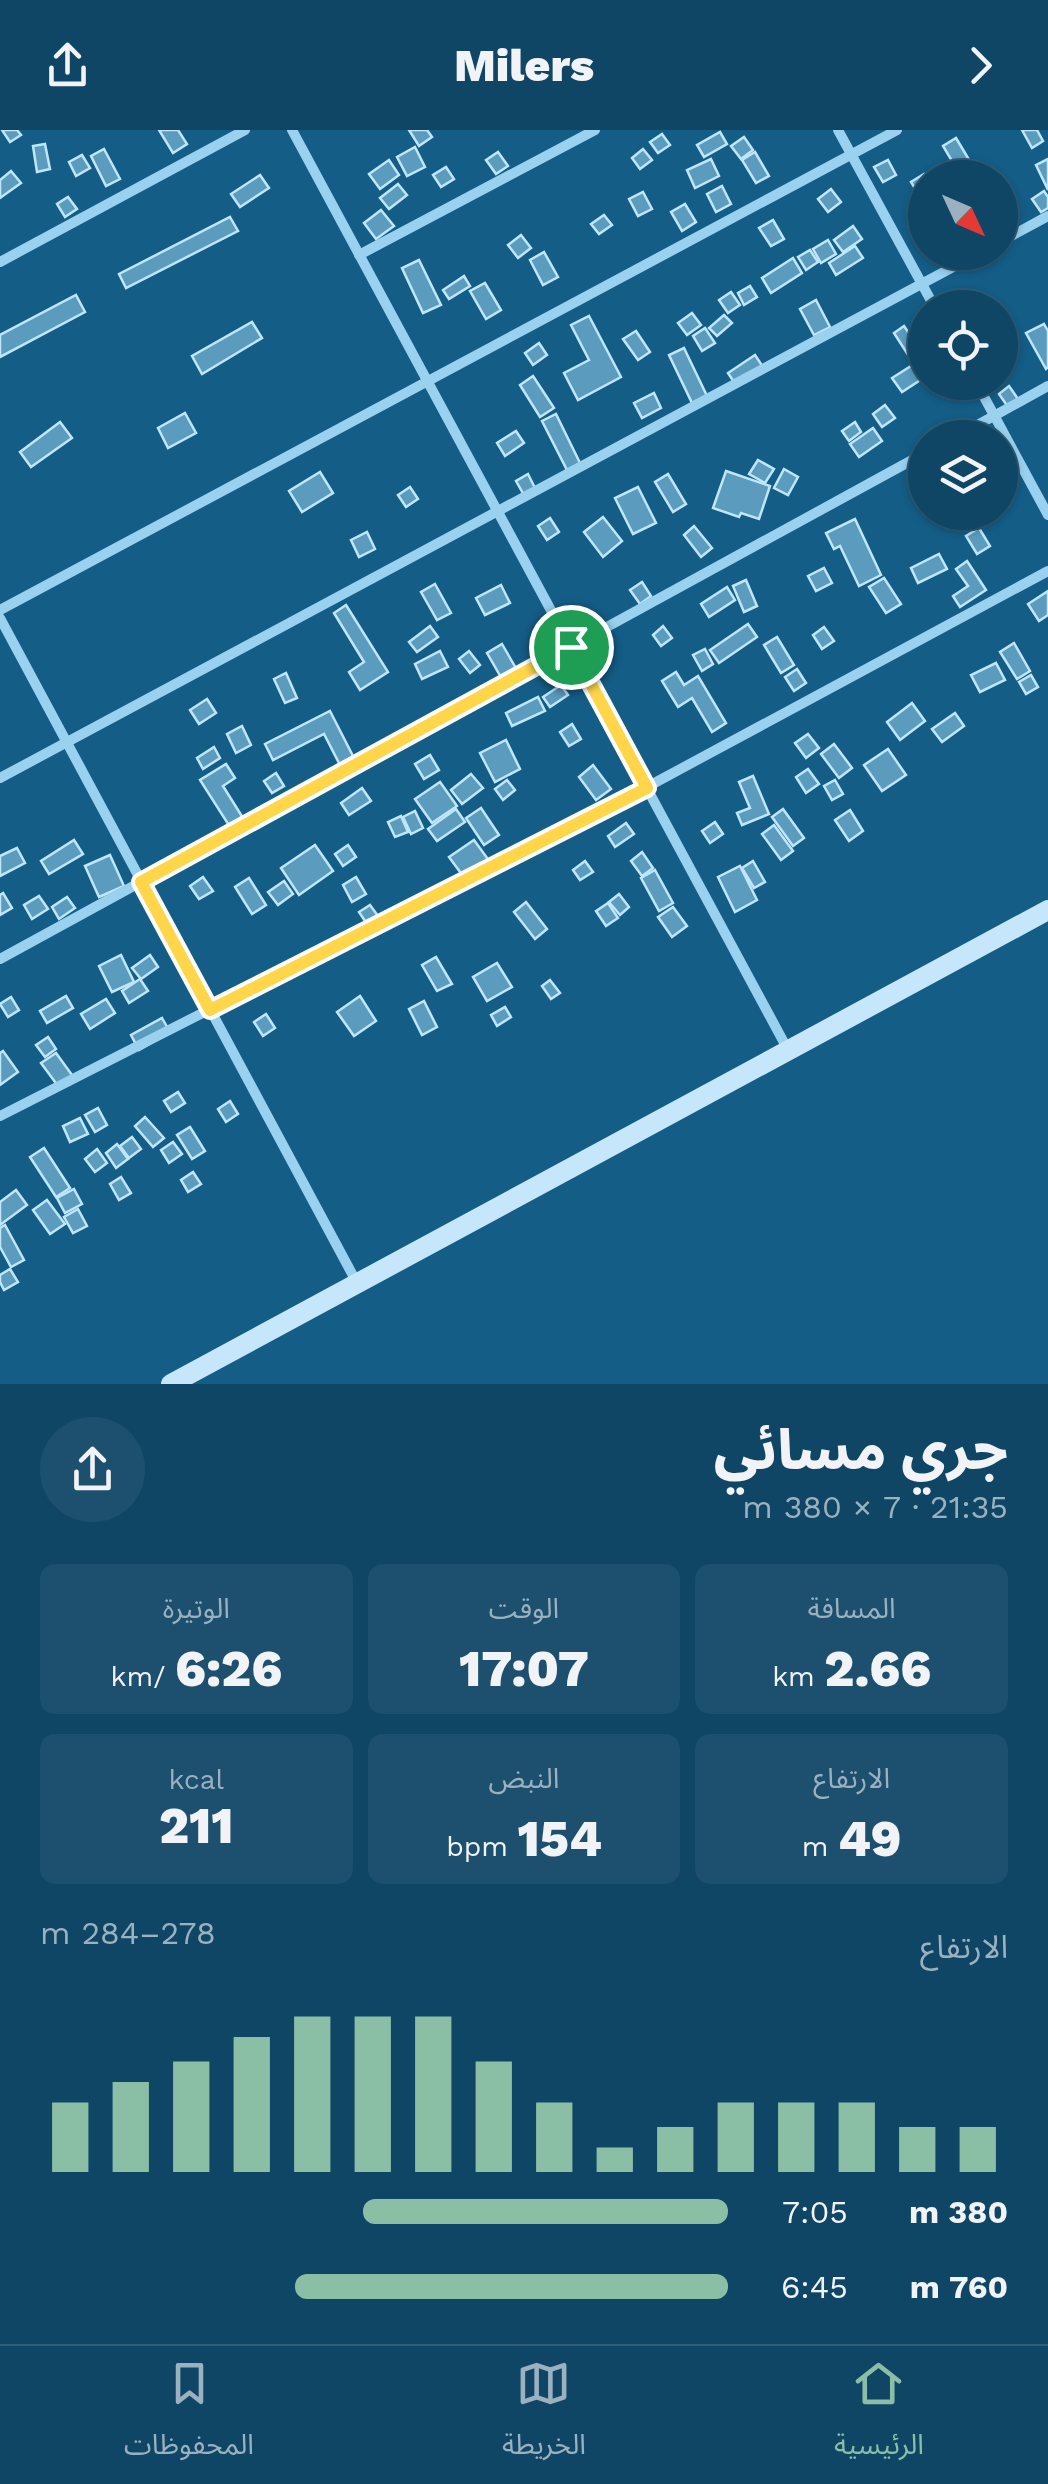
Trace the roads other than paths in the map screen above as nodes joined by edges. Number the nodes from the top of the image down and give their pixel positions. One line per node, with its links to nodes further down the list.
1 (245, 130): 10 (street)
2 (292, 130): 9 (street)
3 (594, 130): 9 (street)
4 (838, 130): 6 (street)
5 (898, 130): 6 (street)
6 (851, 155): 12 (street); 14 (street)
7 (1048, 216): 8 (street)
8 (1018, 232)
9 (359, 255): 14 (street)
10 (0, 262)
11 (947, 270): 12 (street)
12 (922, 284): 13 (street); 20 (street)
13 (925, 290)
14 (428, 382): 20 (street); 23 (street)
15 (1048, 386): 17 (street)
16 (986, 400): 17 (street)
17 (994, 416): 18 (street); 21 (street)
18 (987, 420)
19 (908, 462): 25 (street)
20 (498, 512): 25 (street); 26 (street)
21 (1048, 514)
22 (1048, 571): 28 (street)
23 (0, 610)
24 (0, 618): 26 (street)
25 (571, 647): 28 (street); 29 (street)
26 (67, 742): 27 (street); 29 (street)
27 (0, 778)
28 (647, 788): 32 (street); 33 (street)
29 (141, 882): 31 (street); 32 (street)
30 (1048, 910): 33 (main road)
31 (0, 959)
32 (210, 1010): 34 (street); 35 (street)
33 (789, 1051): 35 (main road)
34 (0, 1116)
35 (357, 1283): 36 (main road)
36 (171, 1384)

